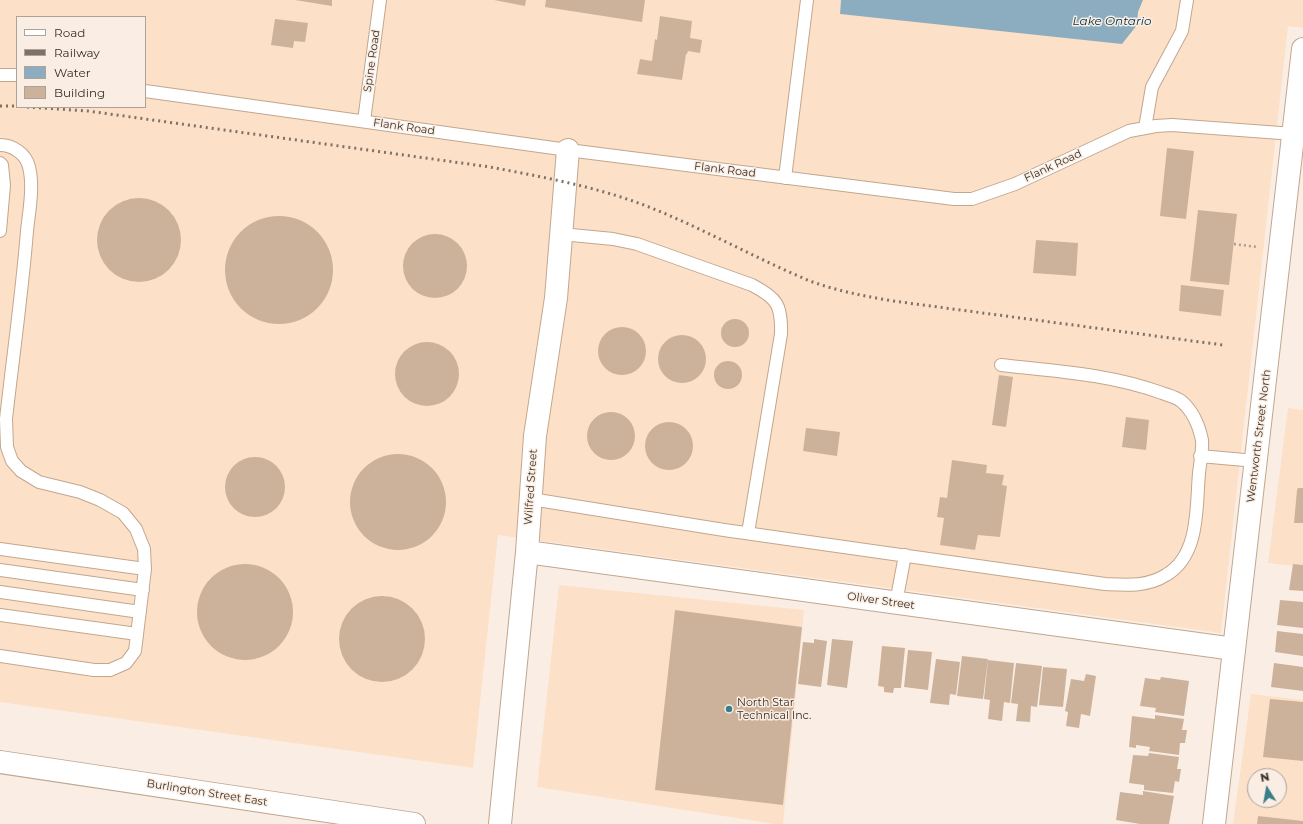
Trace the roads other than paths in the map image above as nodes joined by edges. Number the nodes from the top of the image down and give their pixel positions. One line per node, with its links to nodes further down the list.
1 (380, 0): 8 (lane, Spine Road)
2 (807, 0): 14 (lane)
3 (1187, 0): 9 (lane)
4 (1303, 49): 10 (street, Wentworth Street North)
5 (0, 75): 6 (lane)
6 (16, 75)
7 (146, 91): 8 (lane, Flank Road)
8 (364, 121): 12 (lane, Flank Road)
9 (1145, 128): 10 (lane, Flank Road); 14 (lane, Flank Road)
10 (1298, 135): 19 (street, Wentworth Street North)
11 (0, 145): 25 (lane)
12 (568, 150): 14 (lane, Flank Road); 16 (street, Wilfred Street)
13 (0, 163): 15 (lane)
14 (785, 178)
15 (0, 231)
16 (561, 234): 20 (street, Wilfred Street); 21 (lane)
17 (1001, 365): 18 (lane)
18 (1200, 456): 19 (lane); 24 (lane)
19 (1256, 461): 33 (street, Wentworth Street North)
20 (530, 499): 21 (lane); 23 (street, Wilfred Street)
21 (748, 533): 24 (lane)
22 (0, 549): 25 (lane)
23 (527, 552): 29 (street, Oliver Street); 37 (street, Wilfred Street)
24 (905, 555): 29 (lane)
25 (145, 569): 27 (lane)
26 (0, 570): 27 (lane)
27 (143, 590): 30 (lane)
28 (0, 592): 30 (lane)
29 (896, 603): 33 (street, Oliver Street)
30 (140, 612): 32 (lane)
31 (0, 615): 32 (lane)
32 (137, 634): 34 (lane)
33 (1234, 649): 38 (street, Wentworth Street North)
34 (0, 656)
35 (0, 762): 36 (street, Burlington Street East)
36 (414, 824)
37 (500, 824)
38 (1214, 824)

